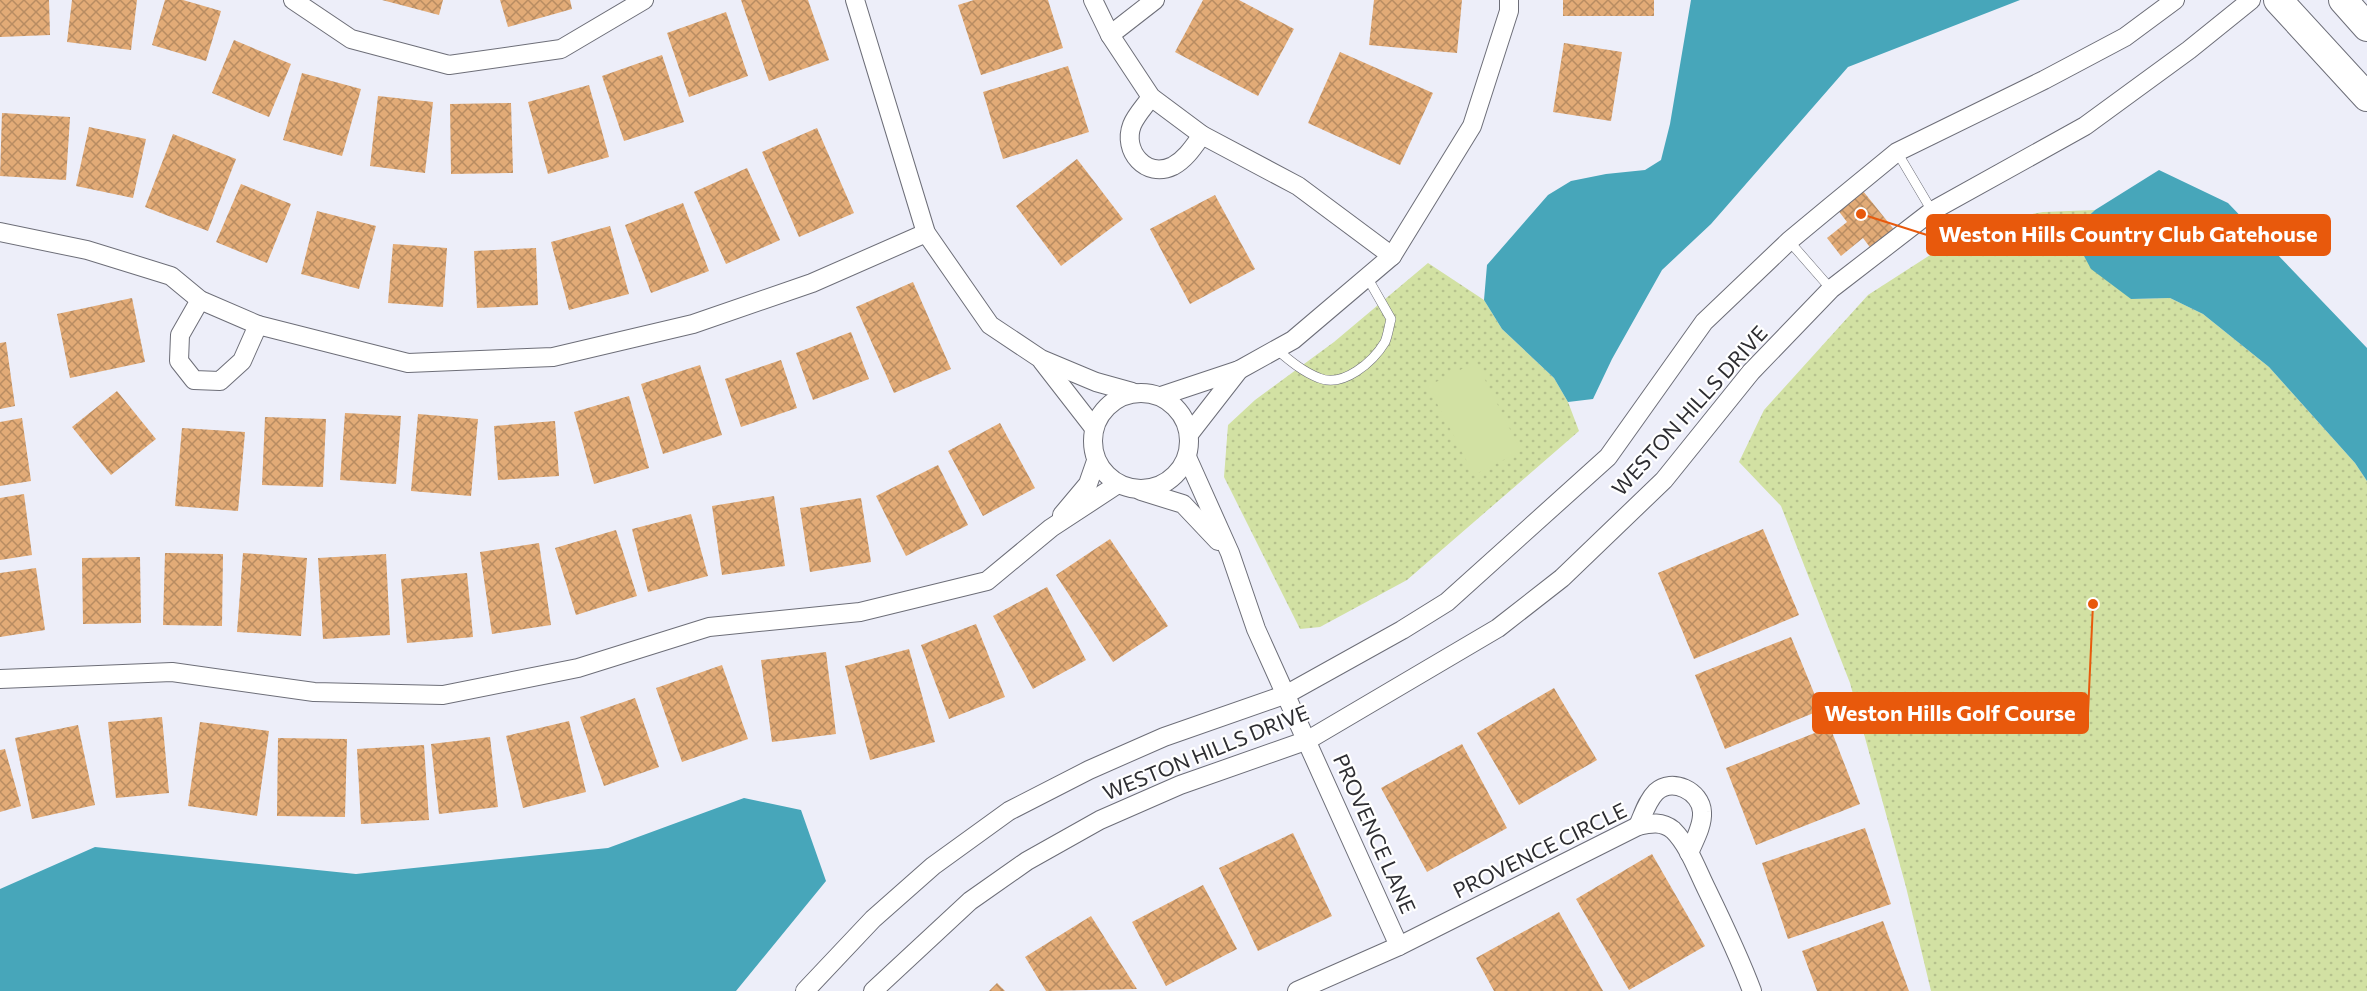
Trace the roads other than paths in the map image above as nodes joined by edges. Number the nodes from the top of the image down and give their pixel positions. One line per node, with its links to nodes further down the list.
1 (293, 0): 2 (street)
2 (644, 0)
3 (855, 0): 19 (street)
4 (1093, 0): 12 (street)
5 (1155, 0): 12 (street)
6 (1509, 0): 21 (street)
7 (2175, 0): 16 (street, WESTON HILLS DRIVE)
8 (2251, 0): 17 (street, WESTON HILLS DRIVE)
9 (2278, 0): 14 (main road)
10 (2343, 0): 11 (main road)
11 (2367, 27)
12 (1110, 35): 13 (street)
13 (1151, 97): 15 (street); 15 (street)
14 (2367, 97)
15 (1202, 135): 21 (street)
16 (1898, 152): 17 (lane); 20 (street, WESTON HILLS DRIVE)
17 (1932, 211): 23 (street, WESTON HILLS DRIVE)
18 (0, 232): 24 (street)
19 (926, 233): 25 (street); 27 (street)
20 (1789, 241): 23 (lane); 39 (street, WESTON HILLS DRIVE)
21 (1392, 256): 22 (street)
22 (1367, 277): 26 (street); 26 (lane)
23 (1831, 289): 40 (street, WESTON HILLS DRIVE)
24 (200, 300): 25 (street); 25 (street)
25 (258, 325)
26 (1276, 349): 28 (street)
27 (1041, 359): 29 (street); 31 (street)
28 (1239, 370): 30 (street); 32 (street)
29 (1132, 392): 30 (street); 31 (street)
30 (1161, 396): 32 (street)
31 (1094, 428): 34 (street)
32 (1190, 433): 33 (street)
33 (1187, 457): 35 (street); 37 (street, PROVENCE LANE)
34 (1096, 461): 35 (street); 36 (street)
35 (1127, 487): 36 (street); 37 (street)
36 (1051, 528): 38 (street)
37 (1230, 553): 39 (street, PROVENCE LANE)
38 (0, 678)
39 (1287, 694): 40 (street, PROVENCE LANE); 44 (street, WESTON HILLS DRIVE)
40 (1308, 740): 43 (street, PROVENCE LANE); 45 (street, WESTON HILLS DRIVE)
41 (1638, 826): 42 (street, PROVENCE CIRCLE); 42 (street); 43 (street, PROVENCE CIRCLE)
42 (1689, 853): 47 (street, PROVENCE CIRCLE)
43 (1399, 946): 46 (street, PROVENCE CIRCLE)
44 (805, 991)
45 (873, 991)
46 (1297, 991)
47 (1752, 991)

